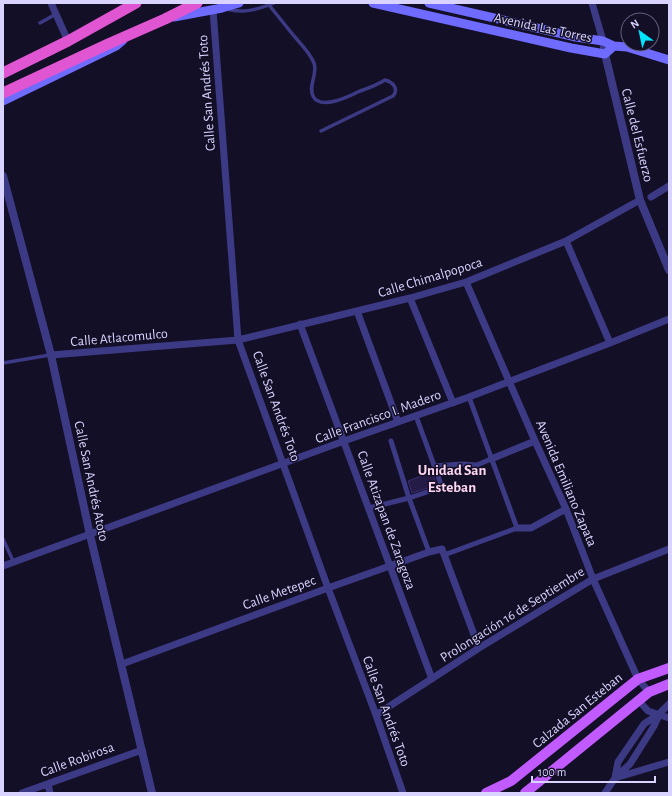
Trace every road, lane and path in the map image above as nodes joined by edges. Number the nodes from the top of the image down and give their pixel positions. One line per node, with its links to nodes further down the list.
1 (51, 3): 13 (street)
2 (136, 3): 20 (highway)
3 (197, 3): 16 (highway)
4 (239, 3): 12 (main road)
5 (274, 3): 10 (lane)
6 (373, 3): 9 (main road, Avenida Las Torres)
7 (429, 3): 11 (main road, Avenida Las Torres)
8 (592, 3): 21 (street, Calle del Esfuerzo)
9 (384, 4): 15 (main road, Avenida Las Torres)
10 (269, 5): 12 (lane); 28 (lane)
11 (440, 5): 14 (main road, Avenida Las Torres); 15 (street)
12 (217, 9): 16 (main road); 40 (street, Calle San Andrés Toto)
13 (56, 14): 17 (lane); 20 (street)
14 (480, 15): 18 (street, Avenida Las Torres); 21 (main road, Avenida Las Torres)
15 (436, 18): 18 (main road, Avenida Las Torres)
16 (165, 19): 19 (highway)
17 (40, 23)
18 (476, 27): 23 (main road, Avenida Las Torres)
19 (129, 34): 26 (highway); 27 (main road)
20 (68, 41): 25 (highway)
21 (603, 41): 22 (main road, Avenida Las Torres); 23 (street, Calle del Esfuerzo)
22 (614, 46): 23 (main road); 24 (main road, Avenida Las Torres)
23 (605, 54): 32 (street, Calle del Esfuerzo)
24 (669, 60)
25 (3, 73)
26 (3, 93)
27 (3, 101)
28 (321, 131)
29 (3, 176): 42 (street, Calle San Andrés Atoto)
30 (669, 186): 31 (street)
31 (651, 197)
32 (640, 200): 33 (street, Calle Chimalpopoca); 34 (street, Calle del Esfuerzo)
33 (566, 241): 35 (street, Calle Chimalpopoca); 41 (street)
34 (669, 270)
35 (466, 282): 36 (street, Calle Chimalpopoca); 44 (street, Avenida Emiliano Zapata)
36 (410, 298): 37 (street, Calle Chimalpopoca); 46 (street)
37 (357, 311): 39 (street, Calle Chimalpopoca); 48 (street)
38 (669, 319): 41 (street, Calle Francisco I. Madero)
39 (300, 324): 40 (street, Calle Chimalpopoca); 49 (street, Calle Atizapan de Zaragoza)
40 (238, 340): 42 (street, Calle Atlacomulco); 53 (street, Calle San Andrés Toto)
41 (610, 343): 44 (street, Calle Francisco I. Madero)
42 (51, 355): 43 (lane, Calle Atlacomulco); 59 (street, Calle San Andrés Atoto)
43 (3, 363)
44 (510, 382): 45 (street, Calle Francisco I. Madero); 51 (street, Avenida Emiliano Zapata)
45 (469, 397): 46 (street, Calle Francisco I. Madero); 52 (street)
46 (453, 403): 47 (street, Calle Francisco I. Madero)
47 (416, 416): 48 (street, Calle Francisco I. Madero); 54 (street)
48 (398, 422): 49 (street, Calle Francisco I. Madero)
49 (344, 441): 53 (street, Calle Francisco I. Madero); 56 (street, Calle Atizapan de Zaragoza)
50 (391, 441): 55 (street)
51 (535, 441): 52 (street); 57 (street, Avenida Emiliano Zapata)
52 (491, 459): 54 (street); 58 (street)
53 (284, 464): 59 (street, Calle Francisco I. Madero); 68 (street, Calle San Andrés Toto)
54 (434, 466): 55 (street)
55 (409, 498): 56 (street); 62 (street)
56 (369, 508): 66 (street, Calle Atizapan de Zaragoza)
57 (566, 509): 58 (street); 67 (street, Avenida Emiliano Zapata)
58 (517, 528): 63 (street)
59 (90, 535): 64 (street, Calle Francisco I. Madero); 70 (street, Calle San Andrés Atoto)
60 (3, 539): 64 (lane)
61 (669, 549): 67 (street, Prolongación 16 de Septiembre)
62 (429, 552): 63 (street); 66 (street, Calle Metepec)
63 (444, 555): 69 (street)
64 (14, 562): 65 (street, Calle Francisco I. Madero)
65 (3, 566)
66 (390, 566): 68 (street, Calle Metepec); 72 (street, Calle Atizapan de Zaragoza)
67 (593, 578): 69 (street, Prolongación 16 de Septiembre); 73 (street, Avenida Emiliano Zapata)
68 (328, 588): 70 (street, Calle Metepec); 81 (street, Calle San Andrés Toto)
69 (479, 648): 72 (street, Prolongación 16 de Septiembre)
70 (122, 664): 83 (street, Calle San Andrés Atoto)
71 (669, 668): 73 (main road, Calzada San Esteban)
72 (432, 679): 81 (street, Prolongación 16 de Septiembre)
73 (638, 679): 75 (street, Avenida Emiliano Zapata); 76 (main road, Calzada San Esteban)
74 (669, 684): 75 (main road)
75 (648, 692): 77 (main road)
76 (617, 696): 79 (main road); 86 (main road, Calzada San Esteban)
77 (638, 700): 79 (main road); 80 (street)
78 (669, 704): 80 (street)
79 (628, 710): 94 (main road)
80 (659, 714): 82 (street); 85 (street); 85 (street)
81 (376, 715): 91 (street, Calle San Andrés Toto)
82 (669, 718)
83 (142, 750): 87 (street, Calle Robirosa); 90 (street, Calle San Andrés Atoto)
84 (669, 762): 85 (street)
85 (615, 778): 95 (street)
86 (511, 781): 92 (main road, Calzada San Esteban); 93 (street)
87 (48, 784): 88 (street, Calle Robirosa); 89 (street)
88 (22, 793)
89 (50, 793)
90 (152, 793)
91 (403, 793)
92 (486, 793)
93 (501, 793)
94 (525, 793)
95 (605, 793)

